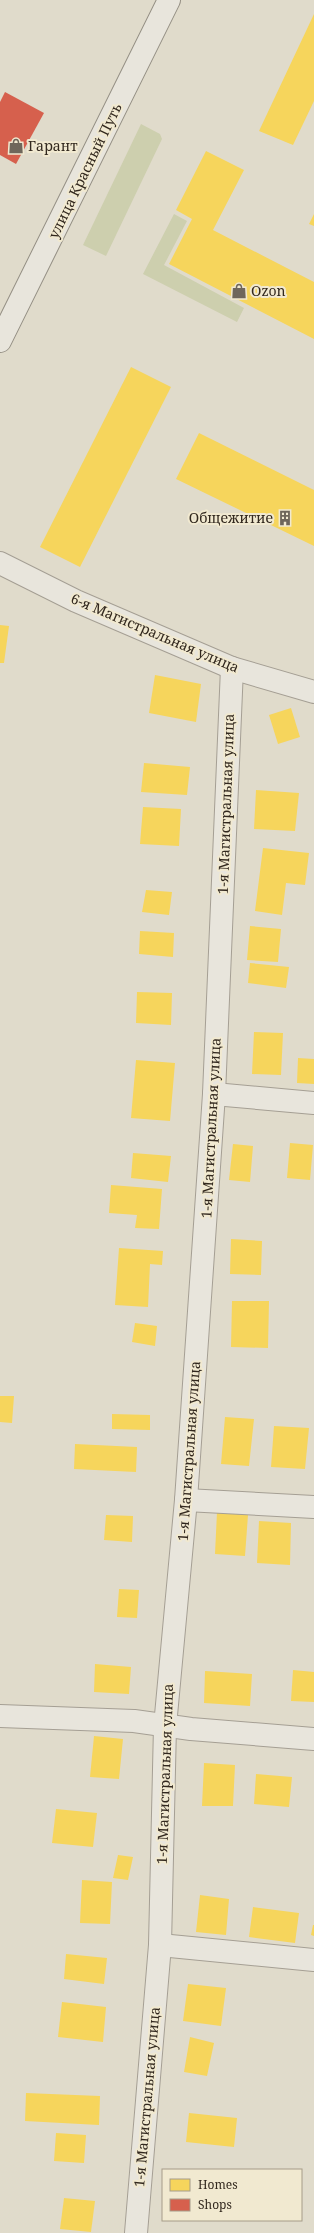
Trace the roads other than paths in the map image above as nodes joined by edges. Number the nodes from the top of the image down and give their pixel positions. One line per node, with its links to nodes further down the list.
1 (169, 0): 2 (street, улица Красный Путь)
2 (0, 341)
3 (0, 563): 4 (street, 6-я Магистральная улица)
4 (232, 668): 5 (street, 6-я Магистральная улица); 6 (street, 1-я Магистральная улица)
5 (314, 692)
6 (214, 1094): 7 (street); 8 (street, 1-я Магистральная улица)
7 (314, 1103)
8 (186, 1500): 9 (street); 11 (street, 1-я Магистральная улица)
9 (314, 1507)
10 (0, 1716): 11 (street)
11 (165, 1726): 12 (street); 13 (street, 1-я Магистральная улица)
12 (314, 1739)
13 (160, 1945): 14 (street); 15 (street, 1-я Магистральная улица)
14 (314, 1960)
15 (136, 2233)

